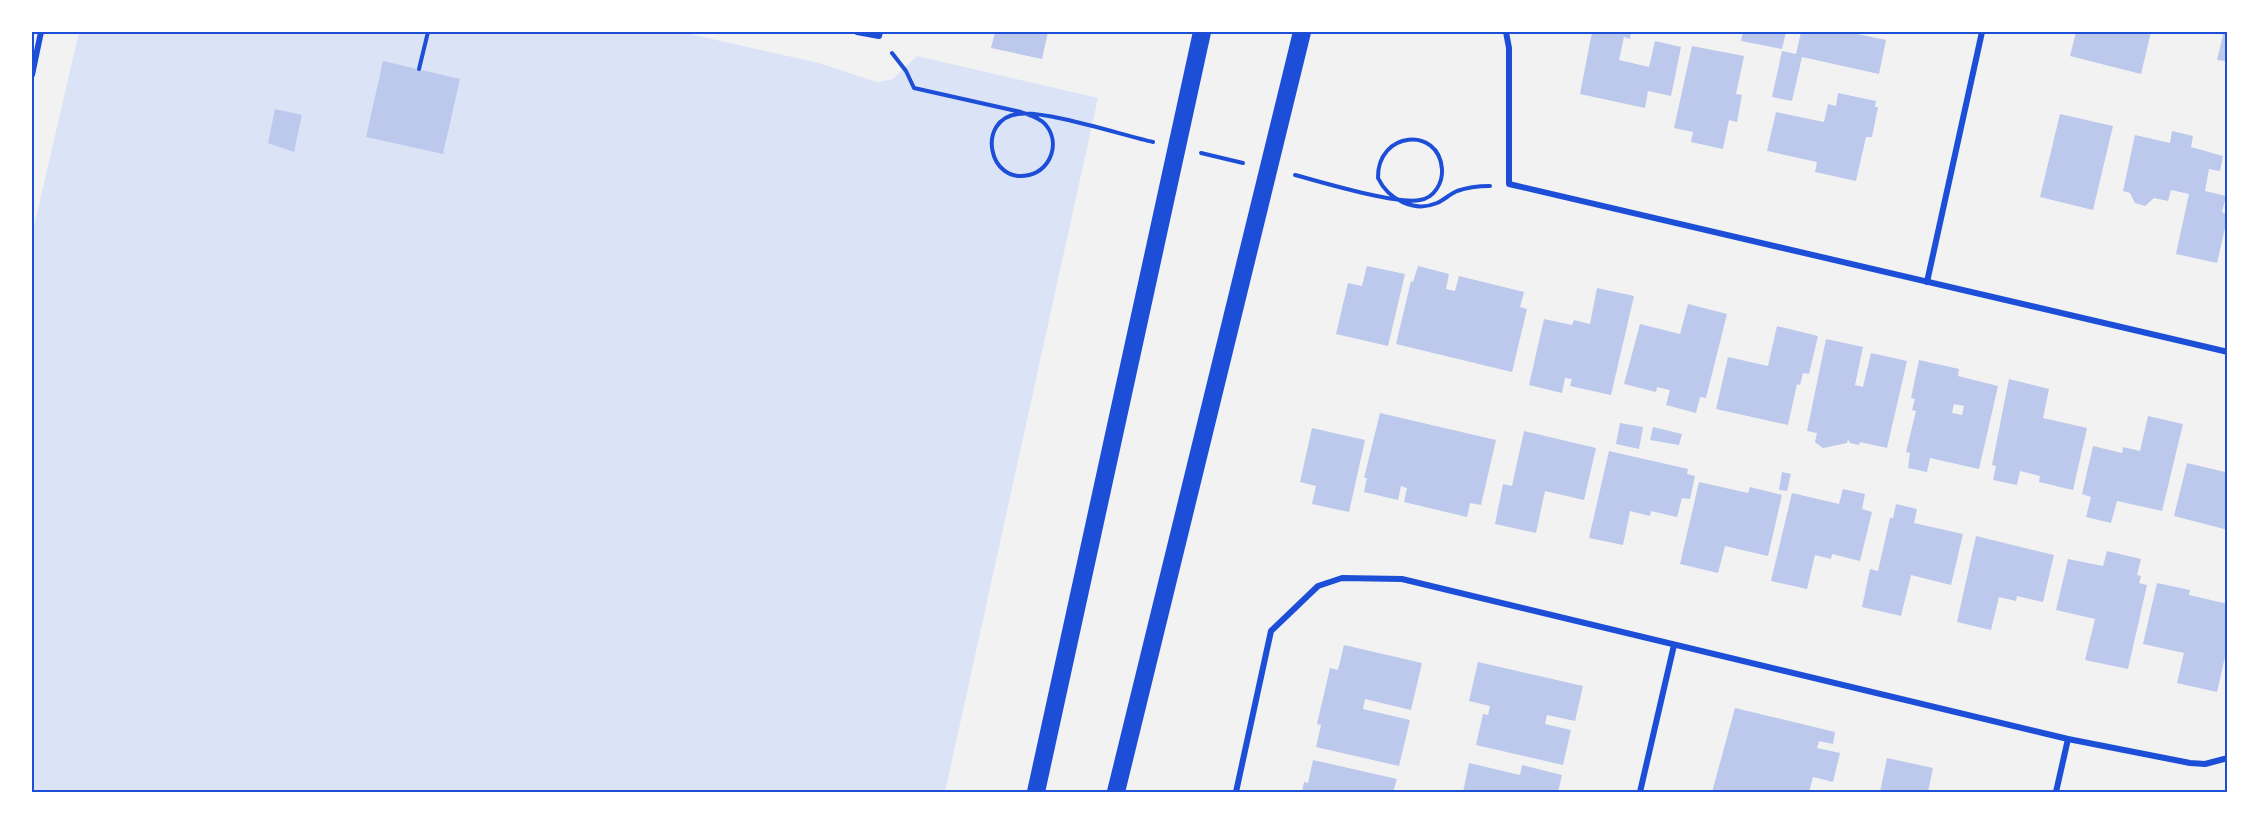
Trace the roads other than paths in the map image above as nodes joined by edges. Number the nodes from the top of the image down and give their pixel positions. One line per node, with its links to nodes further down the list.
1 (41, 32): 8 (street)
2 (857, 32): 7 (street)
3 (1202, 32): 14 (highway)
4 (1302, 32): 15 (highway)
5 (1506, 32): 9 (street)
6 (1982, 32): 9 (street)
7 (879, 34)
8 (32, 75)
9 (1927, 282): 10 (street)
10 (2228, 352)
11 (1674, 645): 12 (street); 16 (street); 17 (street)
12 (2068, 739): 13 (street); 18 (street)
13 (2228, 758)
14 (1036, 792)
15 (1116, 792)
16 (1236, 792)
17 (1640, 792)
18 (2056, 792)

